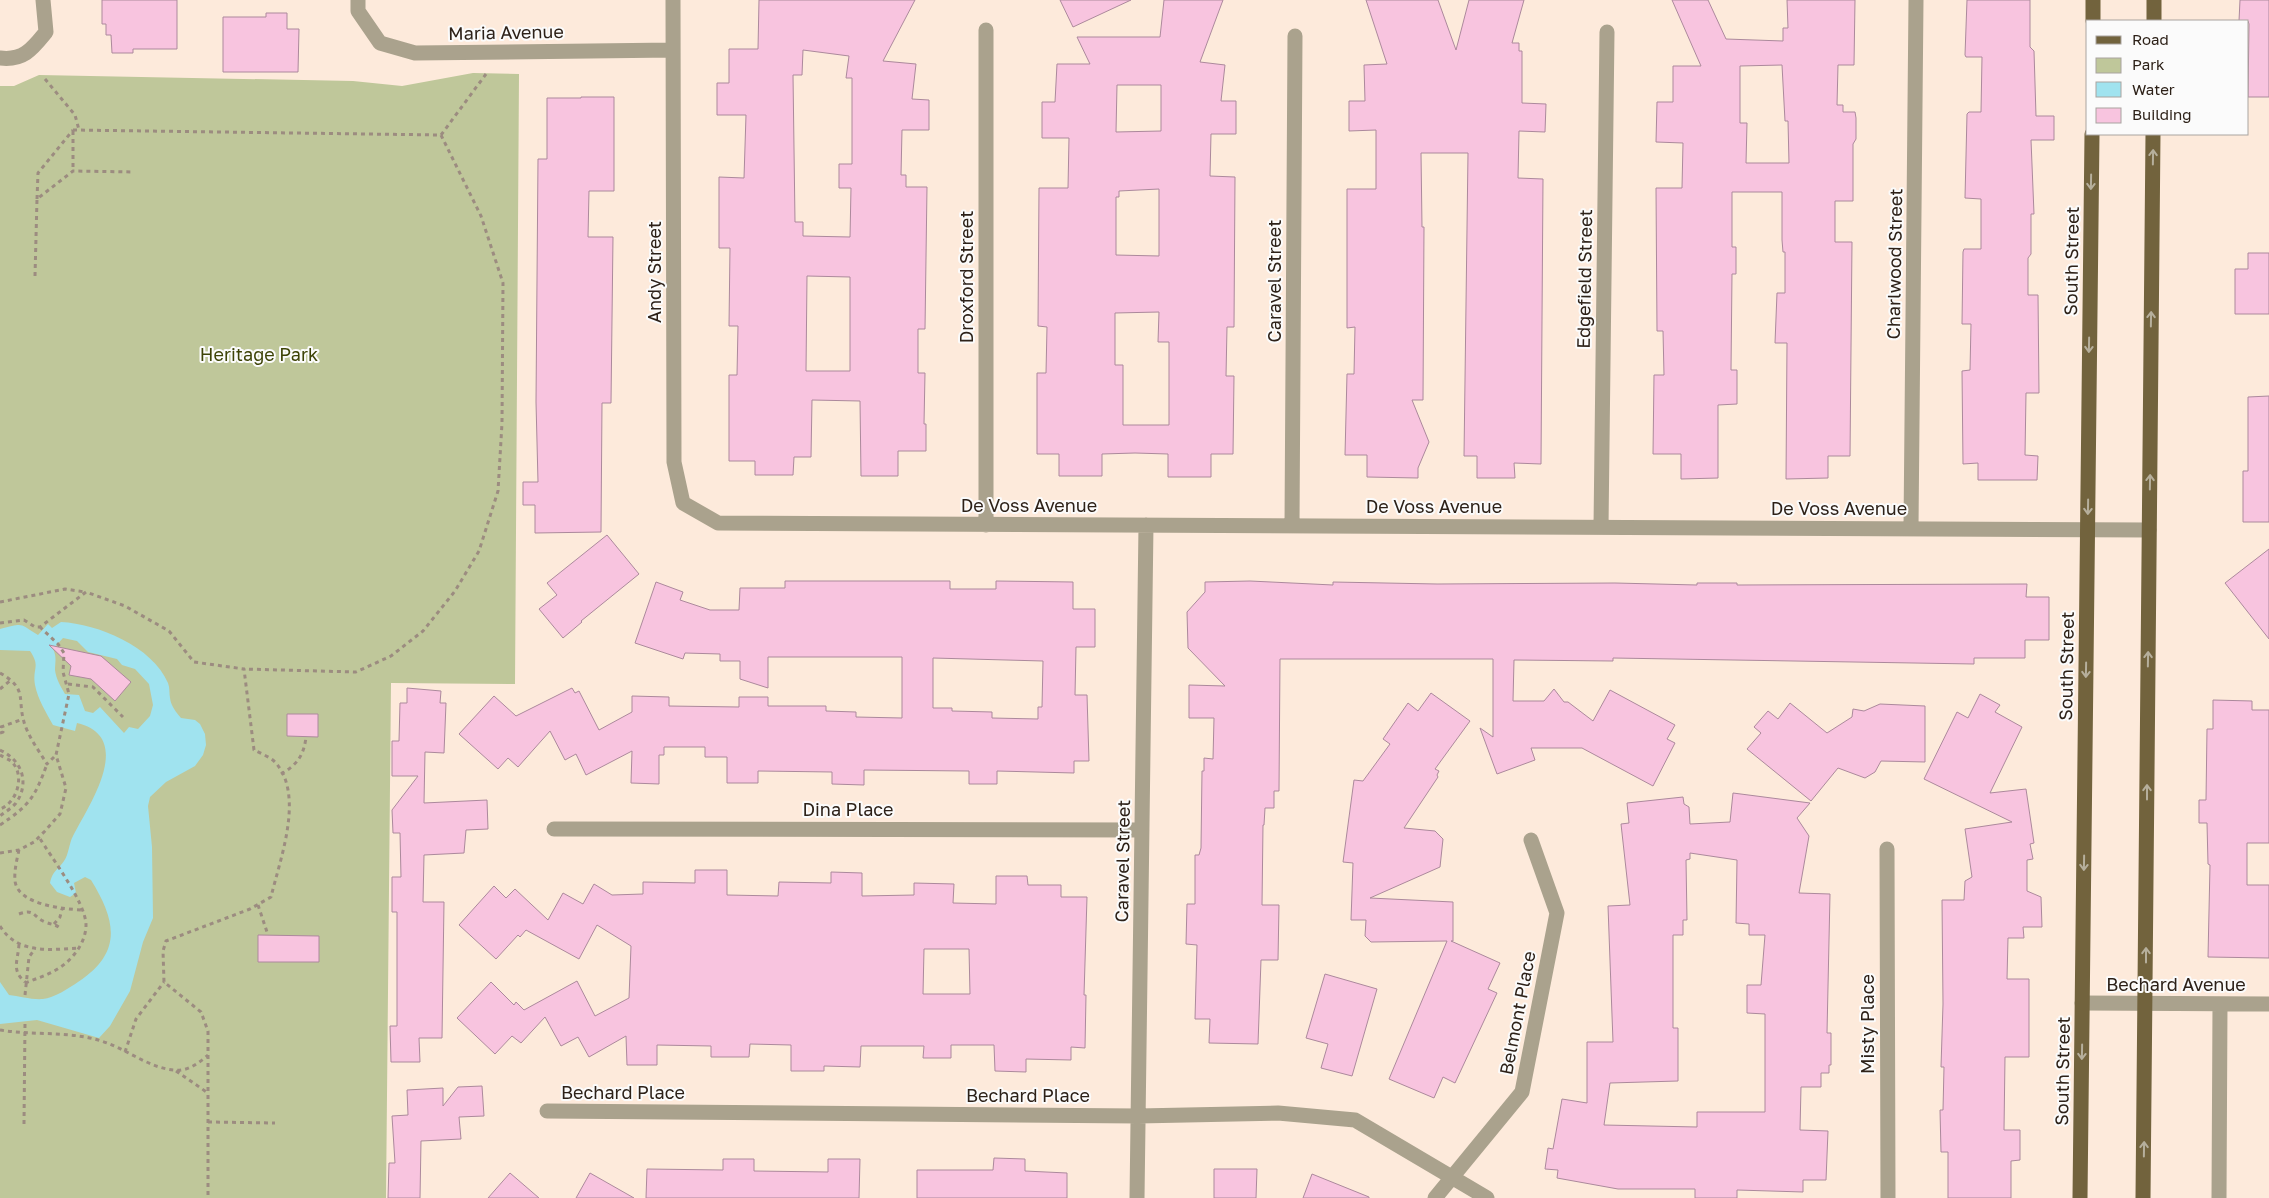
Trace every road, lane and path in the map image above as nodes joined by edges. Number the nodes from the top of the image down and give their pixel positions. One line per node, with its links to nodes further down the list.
1 (43, 0): 13 (street)
2 (673, 0): 12 (street, Andy Street)
3 (1916, 0): 30 (street, Charlwood Street)
4 (2093, 0): 7 (main road)
5 (2154, 0): 8 (main road)
6 (358, 5): 12 (street, Maria Avenue)
7 (2093, 20)
8 (2154, 20)
9 (986, 30): 26 (street, Droxford Street)
10 (1607, 32): 29 (street, Edgefield Street)
11 (1296, 36): 28 (street, Caravel Street)
12 (673, 50): 25 (street, Andy Street)
13 (0, 58)
14 (487, 73): 20 (path)
15 (45, 79): 17 (path)
16 (73, 130): 17 (path); 21 (path); 23 (path)
17 (79, 130): 20 (path)
18 (2092, 135): 31 (main road, South Street, one-way to 31)
19 (2153, 135): 32 (main road, one-way to 19)
20 (440, 136): 37 (path)
21 (73, 171): 22 (path); 23 (path)
22 (134, 172)
23 (37, 199): 24 (path)
24 (35, 276)
25 (718, 523): 26 (street, De Voss Avenue)
26 (986, 525): 27 (street, De Voss Avenue)
27 (1146, 525): 28 (street, De Voss Avenue); 55 (street, Caravel Street)
28 (1292, 526): 29 (street, De Voss Avenue)
29 (1601, 527): 30 (street, De Voss Avenue)
30 (1912, 528): 31 (street, De Voss Avenue)
31 (2088, 529): 32 (street, De Voss Avenue); 75 (main road, South Street, one-way to 75)
32 (2149, 530): 76 (main road, one-way to 32)
33 (86, 592): 34 (path); 36 (path); 37 (path)
34 (0, 602)
35 (0, 623): 36 (path)
36 (42, 628): 40 (path)
37 (244, 669): 50 (path)
38 (0, 673): 39 (path)
39 (11, 680): 41 (path); 43 (path)
40 (68, 684): 42 (path); 48 (path)
41 (0, 689)
42 (123, 717)
43 (23, 719): 44 (path); 49 (path)
44 (0, 733)
45 (306, 737): 50 (path)
46 (0, 750): 52 (path)
47 (0, 755): 51 (path)
48 (56, 755): 49 (path); 56 (path)
49 (46, 764): 53 (path)
50 (281, 774): 61 (path)
51 (0, 809)
52 (0, 816)
53 (0, 825)
54 (554, 829): 55 (street, Dina Place)
55 (1142, 830): 87 (street, Caravel Street)
56 (39, 837): 59 (path); 63 (path)
57 (1531, 840): 91 (street, Belmont Place)
58 (1887, 849): 96 (street, Misty Place)
59 (19, 850): 60 (path); 62 (path)
60 (0, 853)
61 (258, 905): 68 (path); 72 (path)
62 (62, 909): 63 (path); 65 (path)
63 (82, 910): 70 (path)
64 (19, 914): 65 (path)
65 (54, 924): 67 (path)
66 (0, 926): 69 (path)
67 (61, 928)
68 (268, 935)
69 (19, 944): 71 (path); 73 (path)
70 (78, 948): 71 (path); 73 (path)
71 (34, 949): 73 (path)
72 (164, 982): 82 (path); 83 (path)
73 (26, 983): 74 (path)
74 (25, 995)
75 (2082, 1003): 76 (street, Bechard Avenue); 97 (main road, South Street, one-way to 97)
76 (2145, 1004): 77 (street, Bechard Avenue); 98 (main road, one-way to 76)
77 (2220, 1004): 78 (street, Bechard Avenue); 99 (street)
78 (2269, 1004)
79 (25, 1023): 81 (path)
80 (0, 1030): 81 (path)
81 (25, 1033): 82 (path); 90 (path)
82 (125, 1052): 84 (path)
83 (208, 1055): 84 (path); 85 (path)
84 (175, 1071): 85 (path)
85 (208, 1093): 88 (path)
86 (547, 1111): 87 (street, Bechard Place)
87 (1138, 1116): 91 (street, Bechard Place); 93 (street, Caravel Street)
88 (208, 1122): 89 (path); 92 (path)
89 (275, 1123)
90 (24, 1124)
91 (1450, 1177): 94 (street, Belmont Place); 95 (street, Bechard Place)
92 (208, 1198)
93 (1137, 1198)
94 (1435, 1198)
95 (1487, 1198)
96 (1888, 1198)
97 (2080, 1198)
98 (2143, 1198)
99 (2219, 1198)

